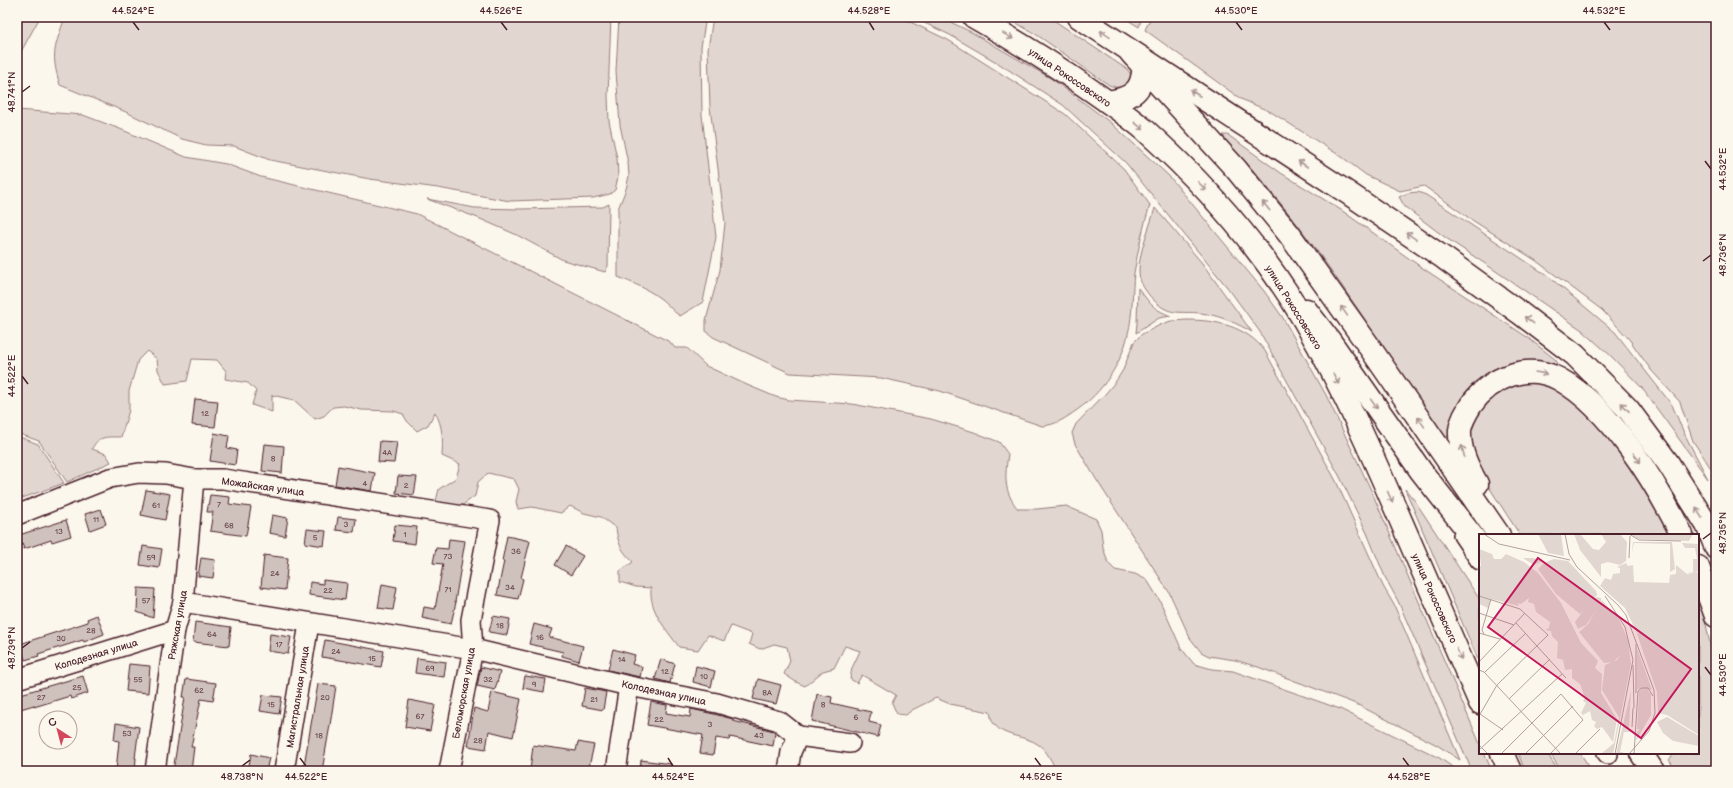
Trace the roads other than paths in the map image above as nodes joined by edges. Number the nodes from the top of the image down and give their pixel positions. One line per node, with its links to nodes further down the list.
1 (974, 17): 4 (main road, улица Рокоссовского, one-way to 4)
2 (1079, 17): 3 (main road, one-way to 2)
3 (1136, 59): 4 (main road); 10 (main road, one-way to 3); 14 (main road, one-way to 3)
4 (1108, 102): 5 (main road, улица Рокоссовского, one-way to 5)
5 (1257, 250): 6 (main road, one-way to 6); 24 (main road, улица Рокоссовского, one-way to 24)
6 (1422, 471): 13 (main road); 15 (street)
7 (194, 479): 8 (street, Можайская улица); 9 (street, Можайская улица); 17 (street, Ряжская улица)
8 (17, 515)
9 (490, 520): 21 (street, Беломорская улица)
10 (1498, 534)
11 (1506, 534): 12 (main road, one-way to 12)
12 (1681, 534)
13 (1479, 545)
14 (1716, 548)
15 (1479, 558)
16 (1699, 570): 18 (main road)
17 (183, 602): 19 (street, Колодезная улица); 20 (street, Ряжская улица)
18 (1716, 616)
19 (309, 624): 21 (street, Колодезная улица); 30 (street, Магистральная улица)
20 (175, 630): 22 (street, Колодезная улица); 29 (street, Ряжская улица)
21 (473, 649): 23 (street, Колодезная улица); 31 (street, Беломорская улица)
22 (17, 679)
23 (629, 686): 25 (street, Колодезная улица); 32 (street)
24 (1479, 701)
25 (798, 736): 26 (street); 33 (street)
26 (850, 743)
27 (1502, 754): 34 (main road)
28 (1642, 754): 35 (main road)
29 (155, 771)
30 (284, 771)
31 (449, 771)
32 (616, 771)
33 (788, 771)
34 (1510, 771)
35 (1653, 771)

